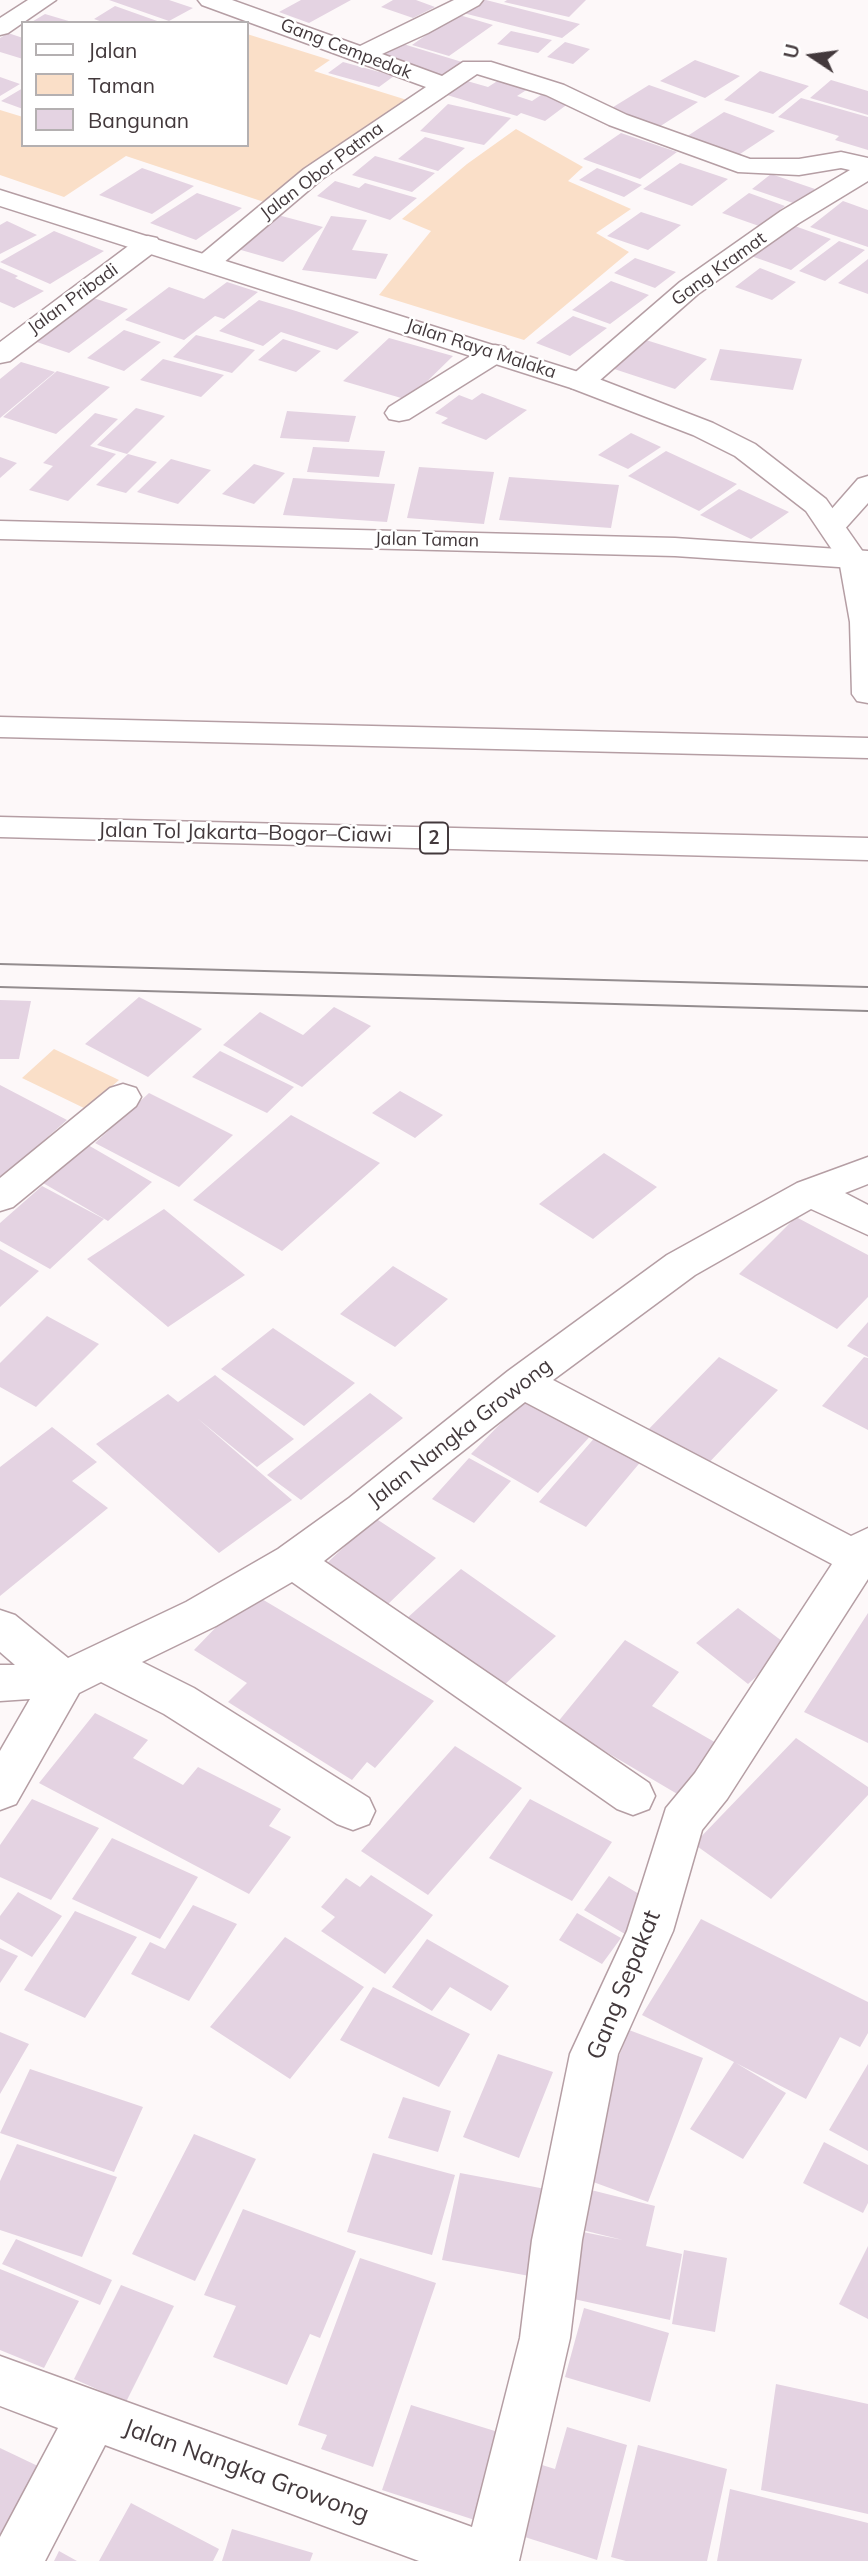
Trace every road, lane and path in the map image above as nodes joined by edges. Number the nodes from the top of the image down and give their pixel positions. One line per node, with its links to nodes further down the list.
1 (44, 0): 4 (main road)
2 (210, 0): 5 (main road, Gang Cempedak)
3 (471, 0): 5 (main road)
4 (0, 28)
5 (360, 55): 6 (main road, Gang Cempedak)
6 (442, 85): 7 (main road, Jalan Obor Patma); 10 (main road, Jalan Obor Patma)
7 (868, 168): 13 (main road, Gang Kramat)
8 (0, 198): 9 (main road, Jalan Raya Malaka)
9 (148, 244): 10 (main road, Jalan Raya Malaka); 12 (main road, Jalan Pribadi)
10 (207, 263): 11 (main road, Jalan Raya Malaka)
11 (495, 353): 13 (main road, Jalan Raya Malaka); 14 (main road)
12 (0, 355)
13 (581, 382): 16 (main road, Jalan Raya Malaka)
14 (399, 413)
15 (868, 485): 16 (main road)
16 (832, 526): 18 (main road, Jalan Raya Malaka)
17 (0, 530): 18 (main road, Jalan Taman)
18 (861, 560): 19 (main road, Jalan Raya Malaka)
19 (868, 694)
20 (0, 727): 21 (main road)
21 (868, 748)
22 (0, 827): 23 (main road, Jalan Tol Jakarta–Bogor–Ciawi / 2)
23 (868, 849)
24 (123, 1097): 27 (main road)
25 (868, 1171): 26 (main road, Jalan Nangka Growong)
26 (810, 1192): 28 (main road); 29 (main road, Jalan Nangka Growong)
27 (0, 1198)
28 (868, 1221)
29 (522, 1382): 30 (main road); 31 (main road, Jalan Nangka Growong)
30 (863, 1551): 41 (main road, Gang Sepakat)
31 (293, 1561): 33 (main road, Jalan Nangka Growong); 36 (main road)
32 (0, 1627): 33 (main road)
33 (83, 1671): 34 (main road, Jalan Nangka Growong); 35 (main road); 37 (main road, Jalan Nangka Growong)
34 (0, 1683)
35 (0, 1791)
36 (633, 1796)
37 (353, 1811)
38 (0, 2381): 39 (main road, Jalan Nangka Growong)
39 (93, 2414): 40 (main road); 41 (main road, Jalan Nangka Growong)
40 (16, 2561)
41 (491, 2561)

